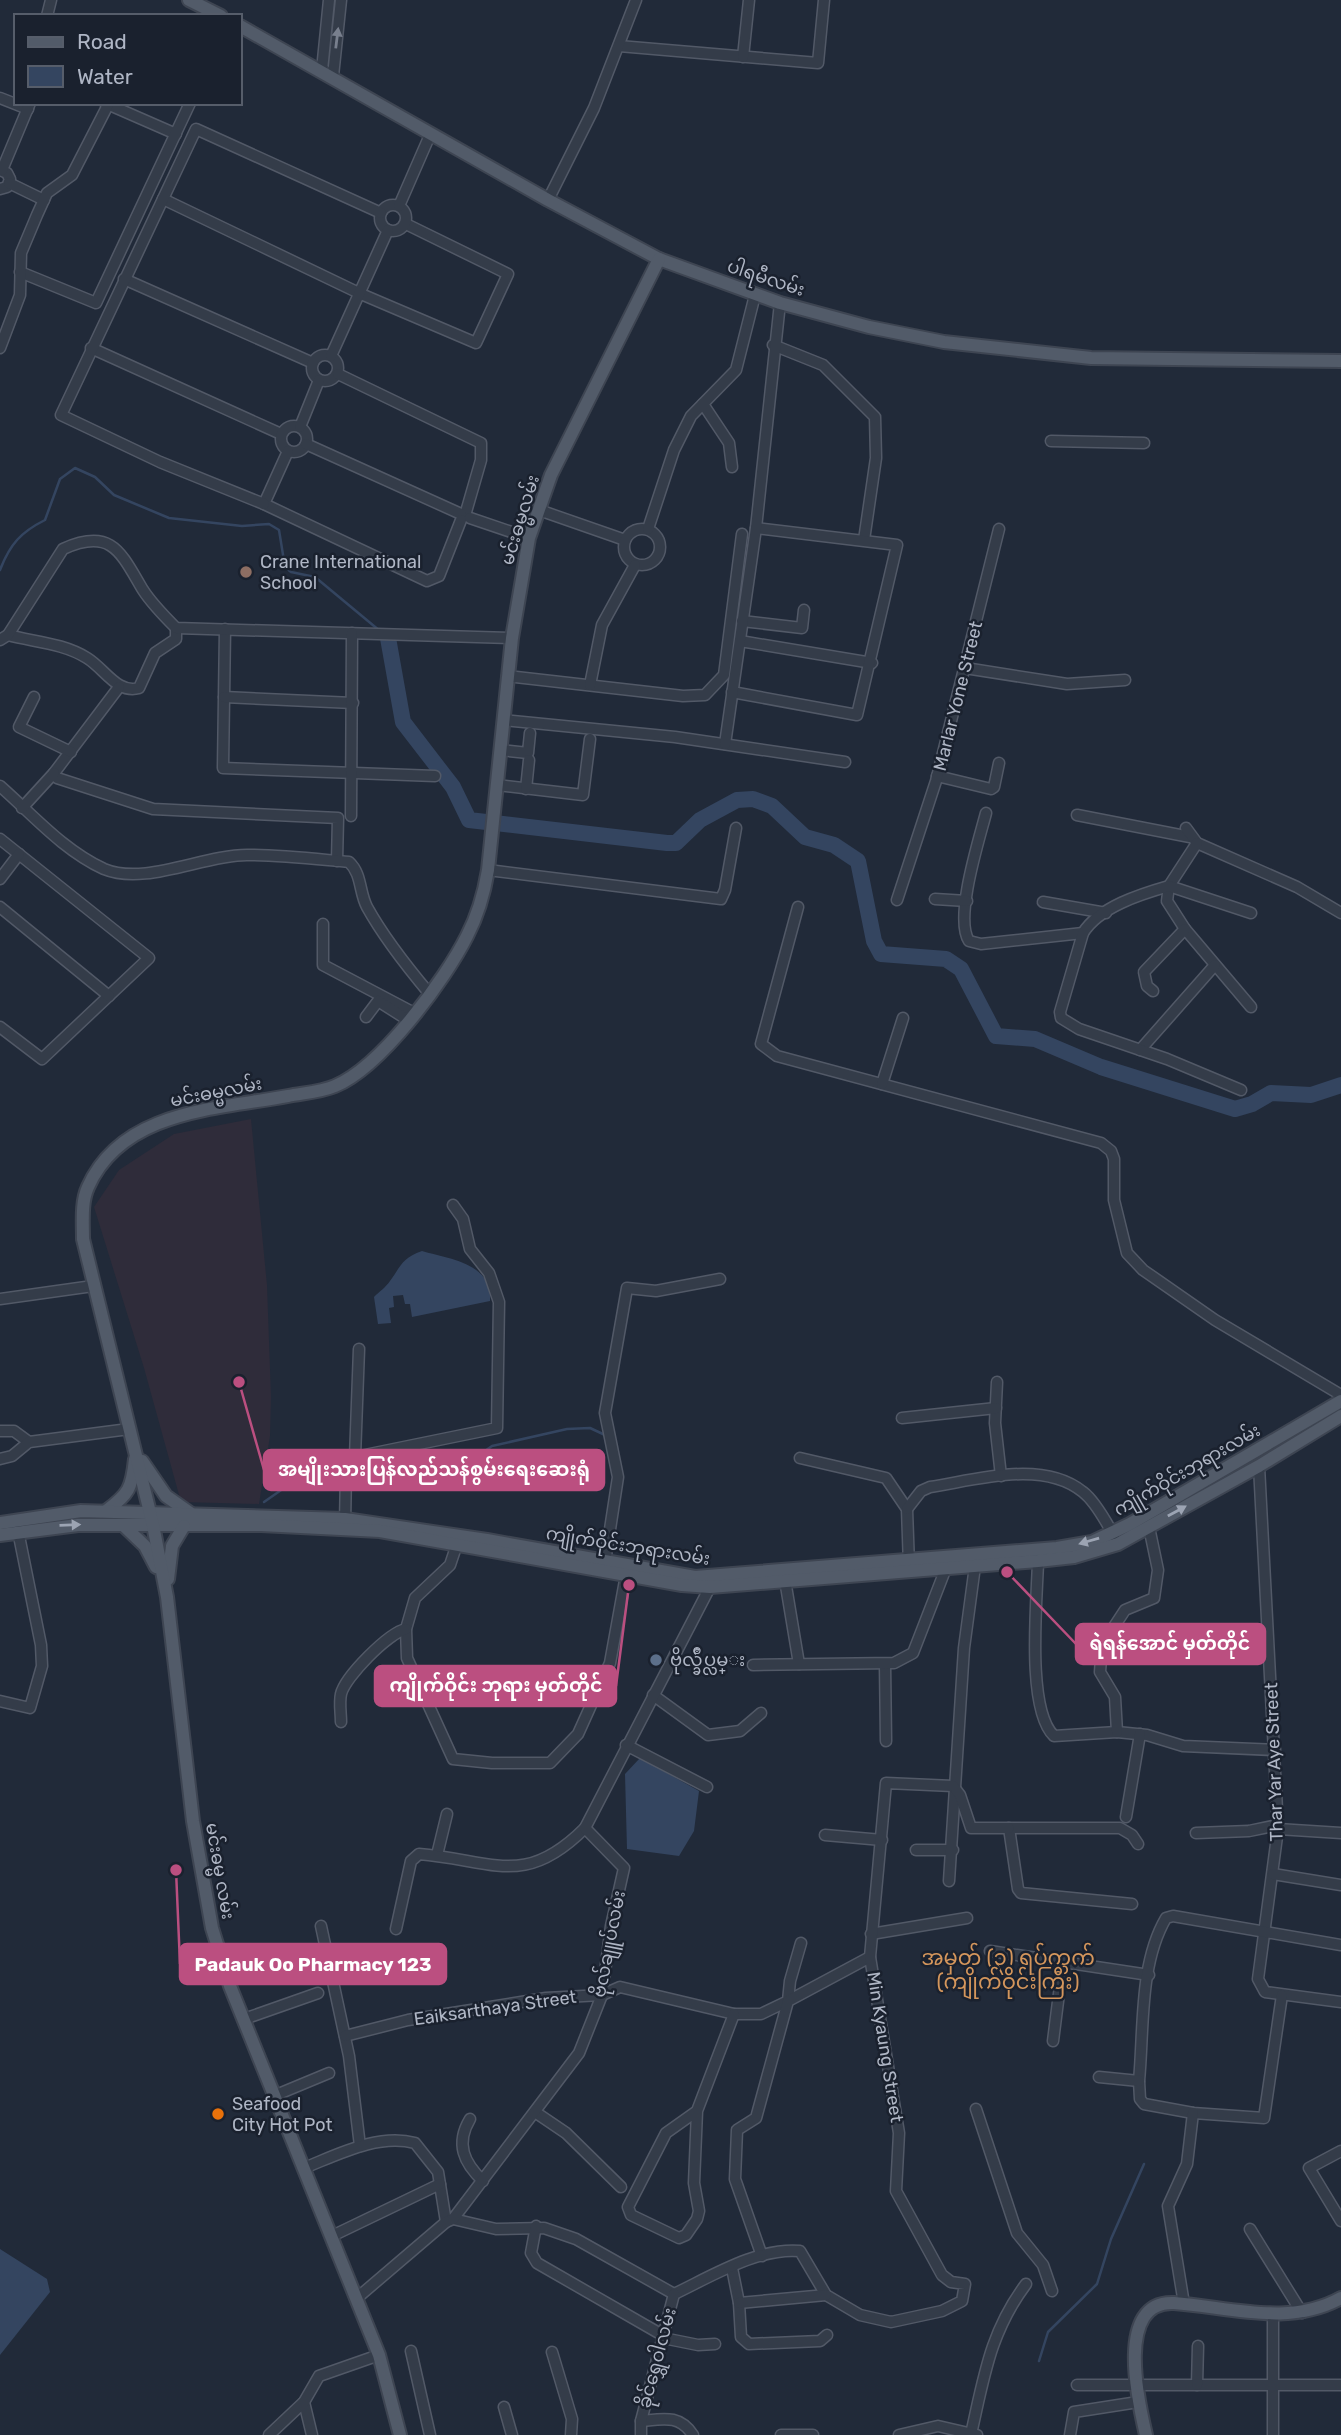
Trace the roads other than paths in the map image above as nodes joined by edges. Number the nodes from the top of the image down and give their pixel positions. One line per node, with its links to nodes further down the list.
1 (188, 0): 7 (main road)
2 (636, 0): 9 (street)
3 (748, 0): 10 (street)
4 (824, 0): 10 (street)
5 (329, 3): 6 (street); 11 (street)
6 (341, 4): 11 (street, one-way to 6)
7 (217, 14)
8 (242, 27): 11 (main road, ပါရမီလမ်း)
9 (619, 46): 10 (street); 22 (street)
10 (743, 57)
11 (327, 73): 17 (main road, ပါရမီလမ်း)
12 (107, 105): 21 (street)
13 (109, 105): 16 (street)
14 (189, 105): 16 (street)
15 (29, 106): 18 (street)
16 (176, 134): 28 (street)
17 (430, 135): 22 (main road, ပါရမီလမ်း); 23 (street)
18 (1, 170): 19 (street)
19 (5, 186): 21 (street)
20 (163, 198): 24 (street); 29 (street); 30 (street)
21 (44, 200): 28 (street)
22 (548, 200): 27 (main road, ပါရမီလမ်း)
23 (399, 206): 24 (street); 25 (street)
24 (381, 213): 26 (street)
25 (406, 224): 26 (street); 30 (street)
26 (388, 230): 30 (street)
27 (659, 259): 31 (main road, ပါရမီလမ်း); 50 (main road, မင်းဓမ္မလမ်း)
28 (20, 272): 34 (street)
29 (124, 279): 35 (street); 38 (street)
30 (360, 294): 36 (street)
31 (755, 295): 32 (main road, ပါရမီလမ်း); 41 (street)
32 (780, 303): 33 (street); 37 (main road, ပါရမီလမ်း)
33 (773, 345): 52 (street); 58 (street)
34 (0, 348)
35 (91, 348): 43 (street); 49 (street)
36 (331, 356): 38 (street); 39 (street)
37 (1341, 361)
38 (313, 363): 40 (street)
39 (338, 374): 40 (street); 51 (street)
40 (320, 380): 42 (street)
41 (703, 404): 48 (street); 53 (street)
42 (300, 427): 43 (street); 46 (street)
43 (281, 434): 47 (street)
44 (1051, 441): 45 (street)
45 (1144, 443)
46 (306, 444): 47 (street); 51 (street)
47 (288, 451): 49 (street)
48 (732, 467)
49 (264, 505): 51 (street)
50 (538, 510): 56 (main road, မင်းဓမ္မလမ်း); 57 (street)
51 (464, 516): 56 (street)
52 (756, 528): 58 (street); 61 (street)
53 (648, 529): 57 (street); 59 (street)
54 (999, 529): 69 (street, Marlar Yone Street)
55 (742, 534): 72 (street)
56 (529, 538): 66 (main road, မင်းဓမ္မလမ်း)
57 (625, 540): 59 (street)
58 (864, 540): 68 (street)
59 (635, 565): 72 (street)
60 (804, 610): 61 (street)
61 (743, 621): 67 (street)
62 (176, 628): 63 (street); 65 (street); 73 (street)
63 (225, 629): 64 (street); 76 (street)
64 (352, 633): 66 (street); 77 (street)
65 (4, 638): 73 (street)
66 (512, 638): 70 (main road, မင်းဓမ္မလမ်း)
67 (740, 641): 68 (street); 74 (street)
68 (872, 663): 74 (street)
69 (965, 668): 71 (street); 90 (street, Marlar Yone Street)
70 (507, 676): 72 (street); 78 (main road, မင်းဓမ္မလမ်း)
71 (1125, 680)
72 (590, 685)
73 (118, 687): 83 (street)
74 (732, 692): 81 (street)
75 (34, 696): 83 (street)
76 (224, 696): 77 (street); 87 (street)
77 (353, 703): 87 (street)
78 (503, 720): 81 (street); 82 (main road, မင်းဓမ္မလမ်း)
79 (530, 733): 82 (street)
80 (590, 739): 93 (street)
81 (725, 744): 85 (street)
82 (500, 750): 91 (main road, မင်းဓမ္မလမ်း)
83 (71, 752): 88 (street)
84 (529, 760): 93 (street)
85 (845, 762)
86 (999, 763): 90 (street)
87 (354, 772): 89 (street); 97 (street)
88 (54, 773): 94 (street); 102 (street)
89 (435, 776)
90 (937, 776): 107 (street, Marlar Yone Street)
91 (497, 785): 93 (street); 103 (main road, မင်းဓမ္မလမ်း)
92 (0, 786): 94 (street)
93 (526, 789)
94 (22, 808): 102 (street)
95 (986, 813): 108 (street)
96 (1077, 815): 99 (street)
97 (351, 816)
98 (736, 828): 103 (street)
99 (1191, 836): 105 (street); 114 (street)
100 (0, 839): 101 (street)
101 (19, 854): 104 (street); 121 (street)
102 (338, 861): 120 (street)
103 (488, 870): 120 (main road, မင်းဓမ္မလမ်း)
104 (0, 879)
105 (1169, 886): 112 (street); 113 (street); 116 (street)
106 (935, 898): 108 (street)
107 (897, 900)
108 (967, 901): 117 (street)
109 (1042, 902): 112 (street)
110 (798, 907): 128 (street)
111 (0, 908): 121 (street)
112 (1106, 913): 117 (street)
113 (1251, 913)
114 (1341, 913)
115 (323, 924): 123 (street)
116 (1185, 929): 118 (street); 119 (street)
117 (1083, 933): 127 (street)
118 (1215, 965): 122 (street); 127 (street)
119 (1153, 991)
120 (429, 993): 123 (main road, မင်းဓမ္မလမ်း)
121 (109, 996): 126 (street)
122 (1251, 1007)
123 (411, 1016): 124 (street); 132 (main road, မင်းဓမ္မလမ်း)
124 (366, 1017)
125 (903, 1017): 128 (street)
126 (0, 1027)
127 (1140, 1050): 129 (street)
128 (882, 1084): 136 (street)
129 (1241, 1090)
130 (453, 1205): 145 (street)
131 (720, 1279): 164 (street)
132 (93, 1286): 133 (street); 141 (main road, မင်းဓမ္မလမ်း)
133 (0, 1299)
134 (359, 1349): 145 (street)
135 (997, 1382): 138 (street)
136 (1341, 1395)
137 (1341, 1401): 148 (main road, ကျိုက်ဝိုင်းဘုရားလမ်း)
138 (996, 1408): 140 (street); 149 (street)
139 (1341, 1416): 148 (main road, ကျိုက်ဝိုင်းဘုရားလမ်း)
140 (902, 1418)
141 (129, 1429): 143 (street); 144 (main road, မင်းဓမ္မလမ်း)
142 (0, 1431): 143 (street)
143 (29, 1442): 147 (street)
144 (136, 1452): 151 (main road); 152 (main road, မင်းဓမ္မ လမ်း); 153 (main road)
145 (355, 1457): 155 (street)
146 (800, 1458): 150 (street)
147 (0, 1459)
148 (1255, 1460): 158 (main road, ကျိုက်ဝိုင်းဘုရားလမ်း, one-way to 148); 160 (main road, ကျိုက်ဝိုင်းဘုရားလမ်း); 183 (street, Thar Yar Aye Street)
149 (1001, 1476): 150 (street); 160 (street)
150 (907, 1509): 165 (street)
151 (106, 1511): 152 (main road, ကျိုက်ဝိုင်းဘုရားလမ်း); 156 (main road, ကျိုက်ဝိုင်းဘုရားလမ်း)
152 (152, 1519): 153 (main road, ကျိုက်ဝိုင်းဘုရားလမ်း); 157 (main road, ကျိုက်ဝိုင်းဘုရားလမ်း); 170 (main road, မင်းဓမ္မ လမ်း)
153 (187, 1520): 155 (main road, ကျိုက်ဝိုင်းဘုရားလမ်း); 170 (main road)
154 (0, 1523): 156 (main road, ကျိုက်ဝိုင်းဘုရားလမ်း)
155 (345, 1524): 161 (main road, ကျိုက်ဝိုင်းဘုရားလမ်း); 164 (main road, ကျိုက်ဝိုင်းဘုရားလမ်း)
156 (17, 1525): 157 (main road, ကျိုက်ဝိုင်းဘုရားလမ်း, one-way to 157); 159 (main road, ကျိုက်ဝိုင်းဘုရားလမ်း); 176 (street)
157 (123, 1525): 170 (main road)
158 (1149, 1527): 160 (main road, ကျိုက်ဝိုင်းဘုရားလမ်း); 179 (street)
159 (0, 1535)
160 (1115, 1538): 162 (main road, ကျိုက်ဝိုင်းဘုရားလမ်း, one-way to 162); 163 (main road, ကျိုက်ဝိုင်းဘုရားလမ်း)
161 (457, 1544): 167 (main road, ကျိုက်ဝိုင်းဘုရားလမ်း); 171 (street)
162 (976, 1560): 163 (main road, ကျိုက်ဝိုင်းဘုရားလမ်း); 165 (main road, ကျိုက်ဝိုင်းဘုရားလမ်း); 166 (main road, ကျိုက်ဝိုင်းဘုရားလမ်း); 184 (street)
163 (1038, 1561): 179 (street)
164 (605, 1562): 168 (main road, ကျိုက်ဝိုင်းဘုရားလမ်း)
165 (909, 1565): 166 (main road, ကျိုက်ဝိုင်းဘုရားလမ်း); 168 (main road, ကျိုက်ဝိုင်းဘုရားလမ်း)
166 (946, 1568): 173 (street)
167 (626, 1575): 169 (main road, ကျိုက်ဝိုင်းဘုရားလမ်း); 171 (street)
168 (784, 1575): 169 (main road, ကျိုက်ဝိုင်းဘုရားလမ်း); 172 (street)
169 (710, 1587): 175 (street)
170 (167, 1597): 220 (main road, မင်းဓမ္မ လမ်း)
171 (405, 1629): 178 (street)
172 (799, 1664): 173 (street); 174 (street)
173 (885, 1664): 181 (street)
174 (753, 1665)
175 (653, 1695): 177 (street); 182 (street)
176 (0, 1700)
177 (761, 1713)
178 (341, 1722)
179 (1117, 1732): 180 (street)
180 (1140, 1734): 183 (street); 187 (street)
181 (886, 1741)
182 (626, 1745): 185 (street); 189 (street)
183 (1275, 1750): 188 (street, Thar Yar Aye Street)
184 (953, 1786): 190 (street); 194 (street, Min Kyaung Street); 197 (street)
185 (707, 1787)
186 (447, 1814): 198 (street)
187 (1126, 1817)
188 (1278, 1827): 191 (street); 192 (street); 199 (street, Thar Yar Aye Street)
189 (585, 1828): 198 (street); 216 (street, ဗိုလ်ချူပ်လမ်း)
190 (1009, 1828): 195 (street); 202 (street)
191 (1196, 1833)
192 (1341, 1833)
193 (825, 1835): 194 (street)
194 (881, 1840): 207 (street, Min Kyaung Street)
195 (1138, 1844)
196 (916, 1850): 197 (street)
197 (953, 1850): 200 (street)
198 (437, 1855): 205 (street)
199 (1273, 1874): 201 (street); 206 (street, Thar Yar Aye Street)
200 (948, 1881)
201 (1341, 1885)
202 (1132, 1904)
203 (967, 1918): 207 (street)
204 (321, 1926): 221 (street)
205 (396, 1930)
206 (1264, 1931): 209 (street); 213 (street); 215 (street, Thar Yar Aye Street)
207 (871, 1934): 211 (street, Min Kyaung Street)
208 (801, 1943): 217 (street)
209 (1341, 1945)
210 (990, 1951): 212 (street)
211 (870, 1957): 217 (street, Eaiksarthaya Street); 248 (street, Min Kyaung Street)
212 (1063, 1962): 213 (street); 222 (street)
213 (1149, 1975): 225 (street)
214 (318, 1993): 220 (street)
215 (1282, 1994): 218 (street); 230 (street)
216 (602, 1995): 219 (street, Eaiksarthaya Street); 221 (street, Eaiksarthaya Street); 229 (street, ဗိုလ်ချူပ်လမ်း)
217 (788, 2001): 219 (street, Eaiksarthaya Street); 243 (street)
218 (1341, 2002)
219 (734, 2014): 228 (street)
220 (244, 2019): 226 (main road, မင်းဓမ္မ လမ်း)
221 (345, 2036): 232 (street)
222 (1053, 2041)
223 (329, 2073): 226 (street)
224 (1099, 2077): 225 (street)
225 (1139, 2081): 230 (street)
226 (276, 2095): 234 (main road, မင်းဓမ္မ လမ်း)
227 (976, 2109): 246 (street)
228 (698, 2111): 228 (street)
229 (535, 2112): 235 (street, ဗိုလ်ချူပ်လမ်း); 237 (street)
230 (1193, 2113): 252 (street)
231 (470, 2119): 235 (street)
232 (360, 2146): 234 (street); 236 (street)
233 (1341, 2151): 239 (street)
234 (304, 2168): 242 (main road, မင်းဓမ္မ လမ်း)
235 (483, 2181): 238 (street, ဗိုလ်ချူပ်လမ်း)
236 (440, 2183): 238 (street); 242 (street)
237 (621, 2187)
238 (449, 2220): 240 (street); 249 (street, ဗိုလ်ချူပ်လမ်း)
239 (1341, 2221)
240 (536, 2226): 247 (street); 256 (street)
241 (1250, 2229): 253 (street)
242 (332, 2235): 249 (main road, မင်းဓမ္မ လမ်း)
243 (762, 2256): 244 (street); 248 (street)
244 (732, 2269): 247 (street); 251 (street)
245 (1026, 2284): 272 (street)
246 (1052, 2291)
247 (674, 2294): 256 (street, ခိုင်ရွှေဝါလမ်း)
248 (826, 2295): 251 (street)
249 (357, 2298): 261 (main road, မင်းဓမ္မ လမ်း)
250 (1341, 2298): 253 (main road)
251 (739, 2302): 255 (street)
252 (1184, 2304): 254 (main road); 262 (main road)
253 (1302, 2313): 254 (main road)
254 (1273, 2314): 265 (street)
255 (827, 2335)
256 (664, 2337): 257 (street); 270 (street, ခိုင်ရွှေဝါလမ်း)
257 (715, 2344)
258 (1198, 2346): 264 (street)
259 (411, 2351): 271 (street)
260 (552, 2352): 277 (street)
261 (379, 2355): 267 (street); 275 (main road, မင်းဓမ္မ လမ်း)
262 (1135, 2384): 263 (street); 264 (street); 268 (main road)
263 (1077, 2385)
264 (1197, 2385): 265 (street)
265 (1273, 2385): 266 (street); 285 (street)
266 (1341, 2385)
267 (304, 2402): 273 (street); 274 (street)
268 (1138, 2402): 283 (street); 284 (main road)
269 (504, 2407): 276 (street)
270 (641, 2421): 278 (street, ခိုင်ရွှေဝါလမ်း); 279 (street, ခိုင်ရွှေဝါလမ်း)
271 (433, 2434)
272 (974, 2434): 282 (street)
273 (269, 2435)
274 (312, 2435)
275 (400, 2435)
276 (512, 2435)
277 (571, 2435)
278 (641, 2435)
279 (693, 2435)
280 (781, 2435): 281 (street)
281 (813, 2435)
282 (899, 2435)
283 (1070, 2435)
284 (1146, 2435)
285 (1273, 2435)

